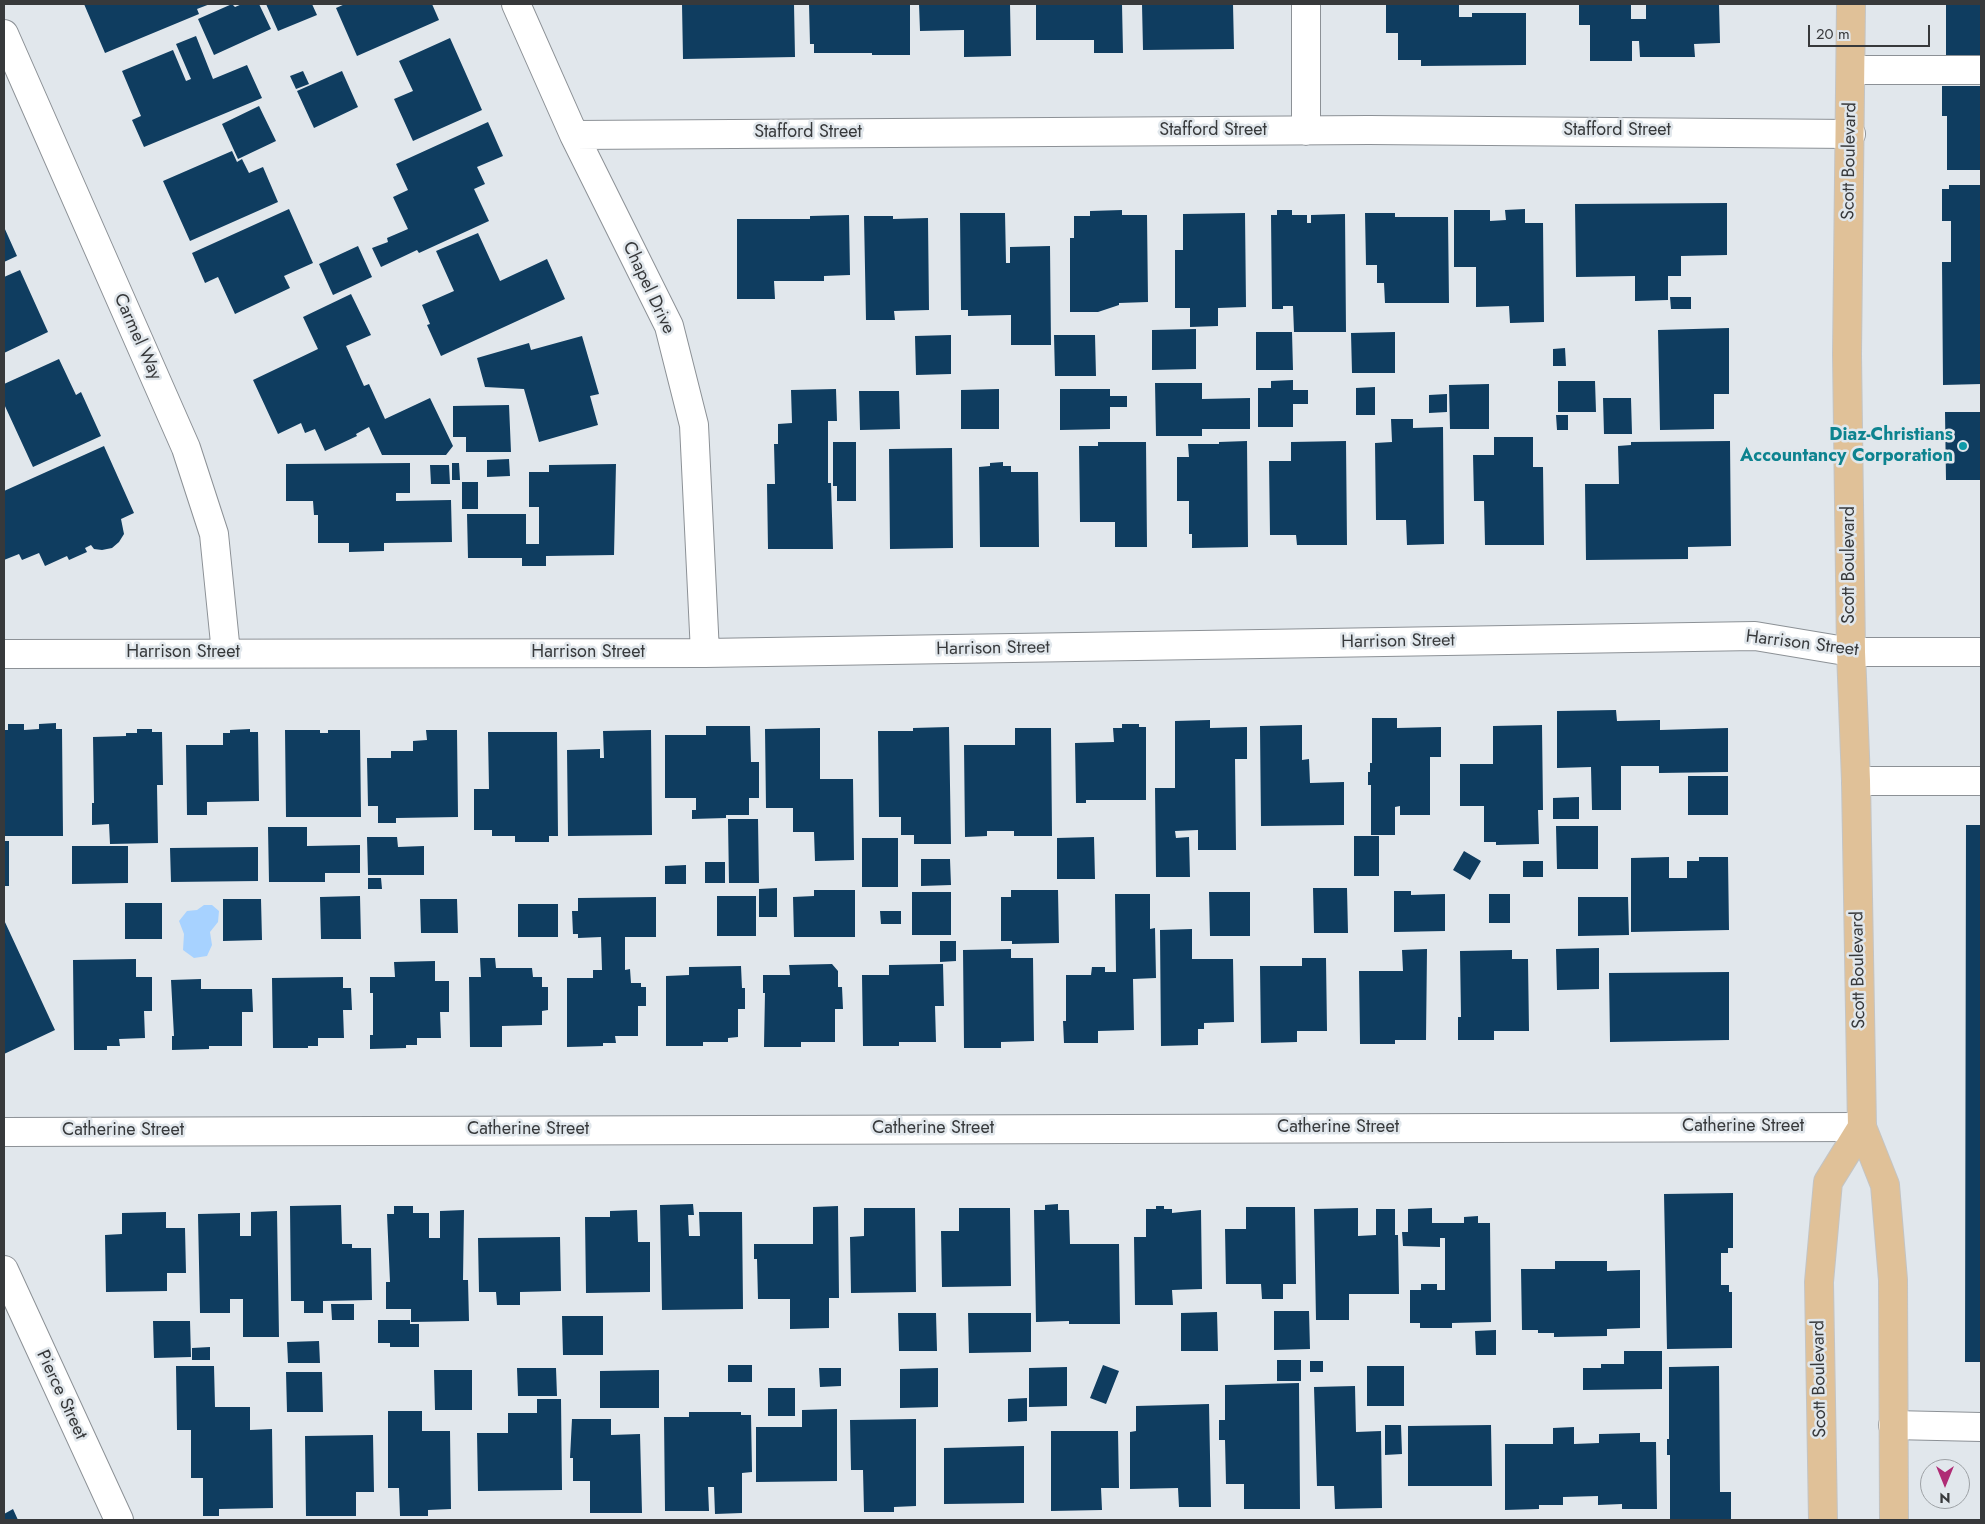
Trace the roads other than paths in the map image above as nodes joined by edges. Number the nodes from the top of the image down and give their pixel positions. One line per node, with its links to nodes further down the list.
1 (516, 4): 8 (street, Chapel Drive)
2 (1306, 4): 7 (street)
3 (1851, 4): 5 (main road, Scott Boulevard)
4 (4, 34): 12 (street, Carmel Way)
5 (1851, 70): 6 (street); 9 (main road, Scott Boulevard)
6 (1981, 70)
7 (1306, 131): 8 (street, Stafford Street); 9 (street, Stafford Street)
8 (574, 134): 13 (street, Chapel Drive)
9 (1851, 134): 10 (main road, Scott Boulevard)
10 (1851, 652): 11 (street, Harrison Street); 13 (street, Harrison Street); 15 (main road, Scott Boulevard)
11 (1981, 652)
12 (226, 653): 13 (street, Harrison Street); 14 (street, Harrison Street)
13 (705, 653)
14 (4, 654)
15 (1856, 781): 16 (street); 17 (main road, Scott Boulevard)
16 (1981, 781)
17 (1862, 1127): 18 (street, Catherine Street); 20 (main road, Scott Boulevard); 23 (main road, Scott Boulevard)
18 (4, 1132)
19 (4, 1270): 22 (street, Pierce Street)
20 (1893, 1425): 21 (street); 24 (main road, Scott Boulevard)
21 (1981, 1427)
22 (119, 1520)
23 (1823, 1520)
24 (1894, 1520)

